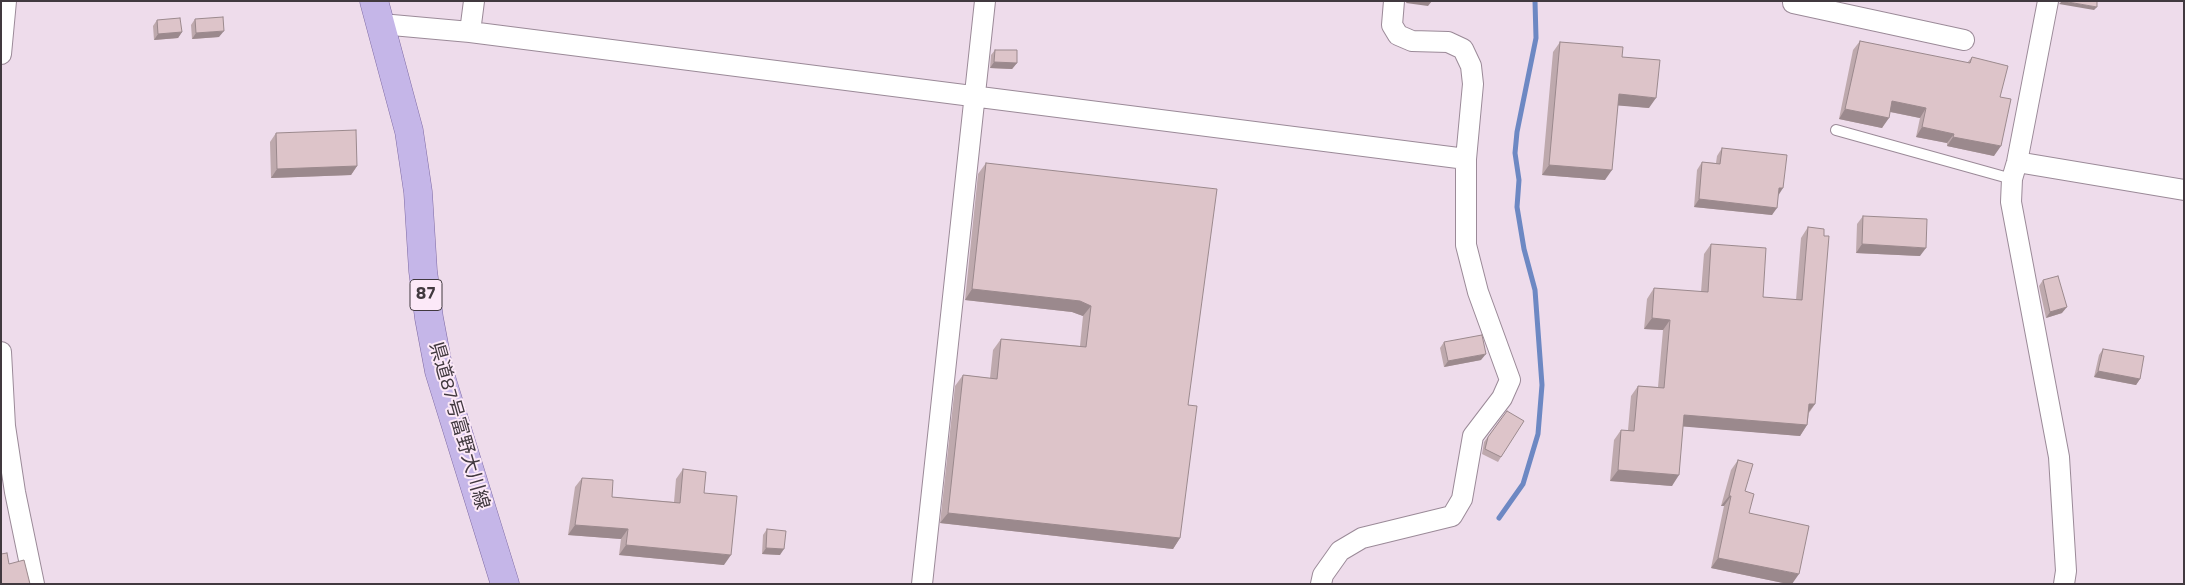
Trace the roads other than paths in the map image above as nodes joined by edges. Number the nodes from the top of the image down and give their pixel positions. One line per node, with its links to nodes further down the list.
1 (6, 1): 10 (street)
2 (474, 1): 8 (street)
3 (986, 1): 11 (street)
4 (1394, 1): 13 (street)
5 (1794, 1): 9 (street)
6 (2048, 1): 14 (street)
7 (378, 13): 8 (street); 18 (main road, 県道87号富野大川線 / 87)
8 (470, 32): 11 (street)
9 (1964, 40)
10 (1, 54)
11 (976, 96): 13 (street); 19 (street)
12 (1836, 130): 14 (lane)
13 (1466, 159): 20 (street)
14 (2015, 171): 15 (street); 21 (street)
15 (2184, 190)
16 (1, 352): 17 (street)
17 (34, 584)
18 (505, 584)
19 (922, 584)
20 (1321, 584)
21 (2064, 584)

